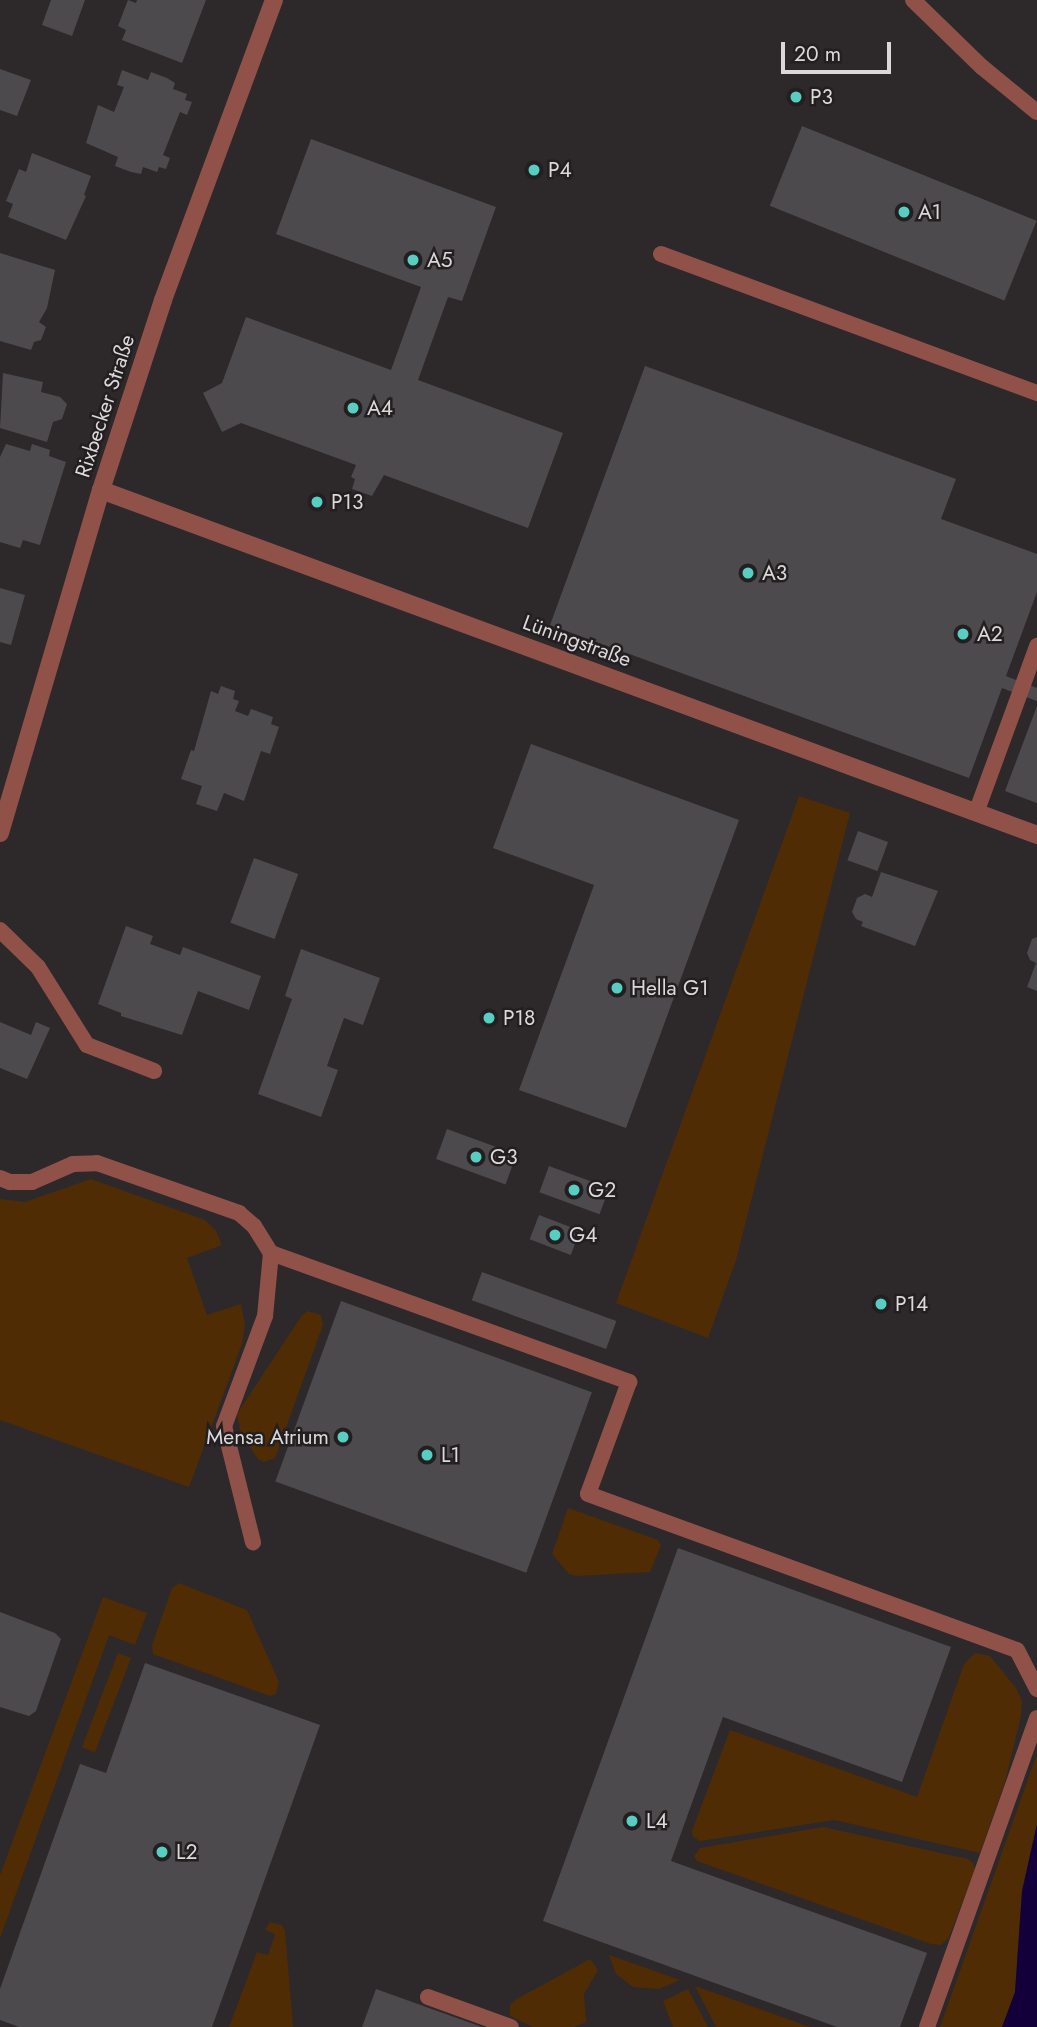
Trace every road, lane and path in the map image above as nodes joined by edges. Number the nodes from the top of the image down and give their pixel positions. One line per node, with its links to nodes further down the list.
1 (274, 0): 6 (street, Rixbecker Straße)
2 (913, 0): 3 (lane)
3 (1037, 112)
4 (661, 254): 5 (lane)
5 (1037, 393)
6 (102, 490): 8 (street, Lüningstraße); 9 (street, Rixbecker Straße)
7 (1037, 646): 8 (lane)
8 (976, 813): 10 (street, Lüningstraße)
9 (0, 833)
10 (1037, 835)
11 (0, 930): 12 (lane)
12 (154, 1071)
13 (0, 1178): 14 (lane)
14 (271, 1253): 15 (lane); 16 (lane)
15 (253, 1542)
16 (1037, 1689)
17 (1037, 1718): 20 (lane)
18 (428, 1997): 19 (lane)
19 (511, 2027)
20 (927, 2027)

